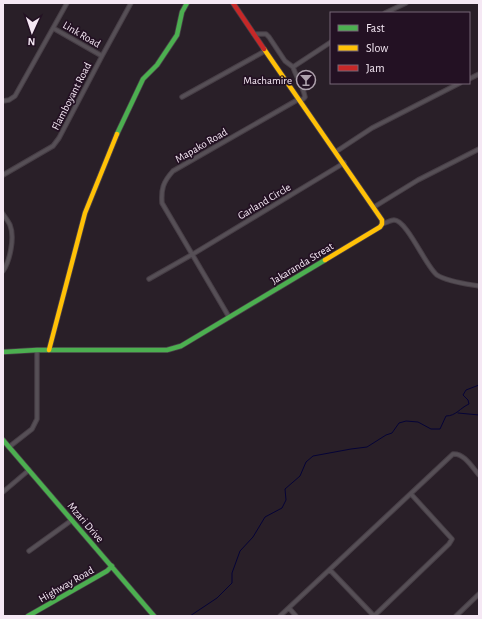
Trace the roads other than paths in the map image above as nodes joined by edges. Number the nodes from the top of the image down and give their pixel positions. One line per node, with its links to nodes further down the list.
1 (67, 3): 7 (street)
2 (131, 3): 11 (street, Flamboyant Road)
3 (187, 3): 32 (street)
4 (233, 3): 8 (street)
5 (406, 3): 6 (street)
6 (387, 12)
7 (53, 28): 11 (street, Link Road); 18 (street)
8 (254, 34): 10 (street); 12 (street)
9 (330, 43): 12 (street)
10 (264, 51): 16 (street); 17 (street)
11 (102, 56): 22 (street, Flamboyant Road)
12 (293, 67): 17 (street)
13 (479, 74): 14 (street)
14 (470, 78)
15 (458, 84): 20 (street)
16 (182, 97)
17 (300, 100): 20 (street); 26 (street, Mapako Road)
18 (3, 101)
19 (479, 149): 23 (street)
20 (337, 151): 21 (street)
21 (344, 163): 23 (street); 26 (street, Garland Circle)
22 (3, 175)
23 (374, 208): 25 (street)
24 (3, 214): 27 (street)
25 (382, 224): 29 (street); 30 (street, Jakaranda Streat)
26 (193, 254): 28 (street, Garland Circle); 30 (street, Mapako Road)
27 (3, 271)
28 (149, 279)
29 (479, 286)
30 (229, 317): 32 (street, Jakaranda Streat)
31 (37, 350): 32 (street, Jakaranda Streat); 33 (street, Jakaranda Streat); 35 (street)
32 (49, 350)
33 (3, 352)
34 (3, 440): 35 (street, Mzari Drive)
35 (9, 447): 36 (street, Mzari Drive)
36 (29, 470): 38 (street); 40 (street, Mzari Drive)
37 (479, 475): 39 (street)
38 (3, 492)
39 (411, 494): 43 (street); 50 (street)
40 (72, 520): 41 (street); 42 (street, Mzari Drive)
41 (29, 552)
42 (112, 566): 46 (street, Highway Road); 47 (street, Mzari Drive)
43 (330, 570): 45 (street); 50 (street)
44 (479, 594): 51 (street)
45 (289, 608): 48 (street); 49 (street)
46 (28, 616)
47 (153, 616)
48 (280, 616)
49 (296, 616)
50 (374, 616)
51 (456, 616)

